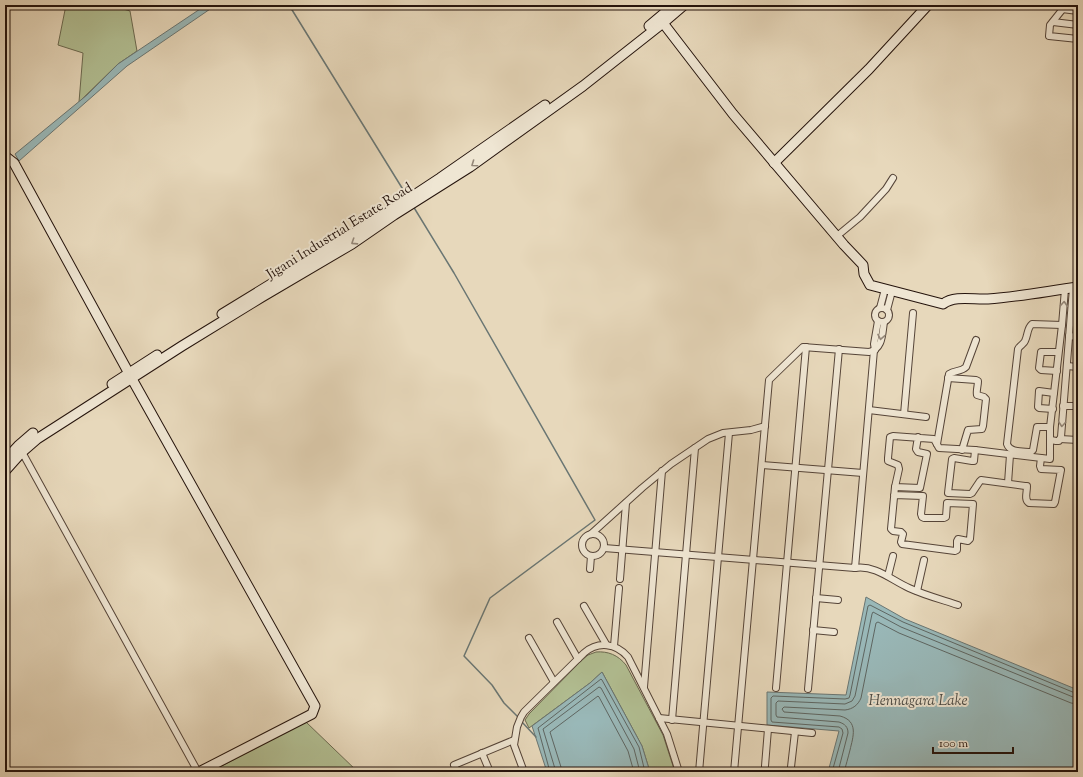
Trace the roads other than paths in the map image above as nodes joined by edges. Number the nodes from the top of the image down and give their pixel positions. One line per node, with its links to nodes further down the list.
1 (674, 5): 6 (street, Jigani Industrial Estate Road)
2 (684, 5): 6 (street, Jigani Industrial Estate Road)
3 (928, 5): 11 (street)
4 (1064, 7): 5 (street); 7 (street)
5 (1078, 11)
6 (661, 21): 11 (street); 32 (street, Jigani Industrial Estate Road)
7 (1051, 23): 8 (street); 9 (street)
8 (1078, 25)
9 (1078, 40)
10 (8, 159): 32 (street)
11 (774, 163): 13 (street)
12 (893, 178): 13 (street)
13 (837, 236): 15 (street)
14 (1072, 288): 15 (street); 19 (street); 21 (street, one-way to 14)
15 (889, 290): 16 (street); 17 (street)
16 (880, 308): 17 (street); 20 (street)
17 (887, 310): 20 (street)
18 (913, 313): 41 (street)
19 (1070, 321): 21 (street); 22 (street)
20 (881, 322): 27 (street)
21 (1062, 323): 28 (street); 44 (street)
22 (1069, 336): 23 (street); 29 (street)
23 (1078, 336)
24 (976, 340): 33 (street)
25 (806, 347): 26 (street); 43 (street); 59 (street)
26 (839, 350): 27 (street); 60 (street)
27 (875, 350): 40 (street)
28 (1058, 352): 31 (street); 31 (street)
29 (1066, 366): 30 (street); 35 (street)
30 (1078, 367)
31 (1057, 371): 34 (street)
32 (130, 376): 54 (street, Jigani Industrial Estate Road); 57 (street, Jigani Industrial Estate Road); 113 (street)
33 (948, 378): 50 (street); 52 (street)
34 (1056, 378): 35 (street); 36 (street)
35 (1066, 378): 37 (street)
36 (1054, 393): 39 (street); 39 (street)
37 (1063, 406): 38 (street); 47 (street, one-way to 47)
38 (1078, 406)
39 (1053, 409): 44 (street)
40 (869, 410): 41 (street); 63 (street)
41 (904, 414): 42 (street)
42 (926, 417)
43 (765, 426): 45 (street); 58 (street)
44 (1050, 427): 48 (street)
45 (729, 432): 51 (street); 104 (street)
46 (918, 438): 50 (street); 65 (street); 65 (street)
47 (1060, 439): 48 (street); 49 (street)
48 (1051, 440): 56 (street)
49 (1078, 440)
50 (937, 444): 52 (street)
51 (695, 448): 62 (street); 74 (street)
52 (962, 450): 53 (street)
53 (976, 450): 55 (street); 66 (street)
54 (22, 452): 61 (street, Jigani Industrial Estate Road); 113 (street)
55 (1010, 455): 56 (street); 64 (street)
56 (1041, 458): 64 (street)
57 (5, 460)
58 (762, 465): 59 (street); 77 (street)
59 (796, 468): 60 (street); 79 (street)
60 (828, 470): 63 (street); 80 (street)
61 (5, 471)
62 (662, 472): 68 (street); 73 (street)
63 (863, 473): 81 (street)
64 (1008, 483): 66 (street)
65 (895, 487): 67 (street)
66 (948, 493): 69 (street)
67 (894, 495): 69 (street); 69 (street)
68 (626, 503): 70 (street); 72 (street)
69 (947, 503)
70 (591, 534): 71 (street); 75 (street)
71 (604, 548): 72 (street); 75 (street)
72 (622, 550): 73 (street); 84 (street)
73 (655, 552): 74 (street); 99 (street)
74 (686, 555): 77 (street); 103 (street)
75 (591, 556): 82 (street)
76 (893, 556): 83 (street)
77 (753, 560): 79 (street); 105 (street)
78 (924, 560): 86 (street)
79 (787, 563): 80 (street); 100 (street)
80 (819, 566): 81 (street); 87 (street)
81 (855, 568): 83 (street)
82 (590, 569)
83 (888, 576): 86 (street)
84 (620, 579)
85 (619, 588): 96 (street)
86 (918, 591): 89 (street)
87 (816, 598): 88 (street); 92 (street)
88 (838, 600)
89 (958, 605)
90 (584, 606): 95 (street)
91 (557, 622): 97 (street)
92 (813, 630): 93 (street); 101 (street)
93 (834, 632)
94 (529, 638): 98 (street)
95 (606, 644): 96 (street); 97 (street)
96 (614, 646): 99 (street)
97 (578, 659): 98 (street)
98 (554, 682): 109 (street)
99 (644, 688): 102 (street)
100 (776, 688)
101 (808, 689)
102 (659, 718): 103 (street); 117 (street)
103 (672, 720): 104 (street)
104 (704, 723): 105 (street); 118 (street)
105 (738, 726): 106 (street); 119 (street)
106 (768, 729): 107 (street); 111 (street)
107 (795, 732): 108 (street); 112 (street)
108 (812, 733)
109 (514, 740): 110 (street); 116 (street)
110 (482, 753): 114 (street); 115 (street)
111 (765, 766)
112 (792, 767)
113 (198, 772)
114 (457, 772)
115 (490, 772)
116 (524, 772)
117 (679, 772)
118 (699, 772)
119 (734, 772)

